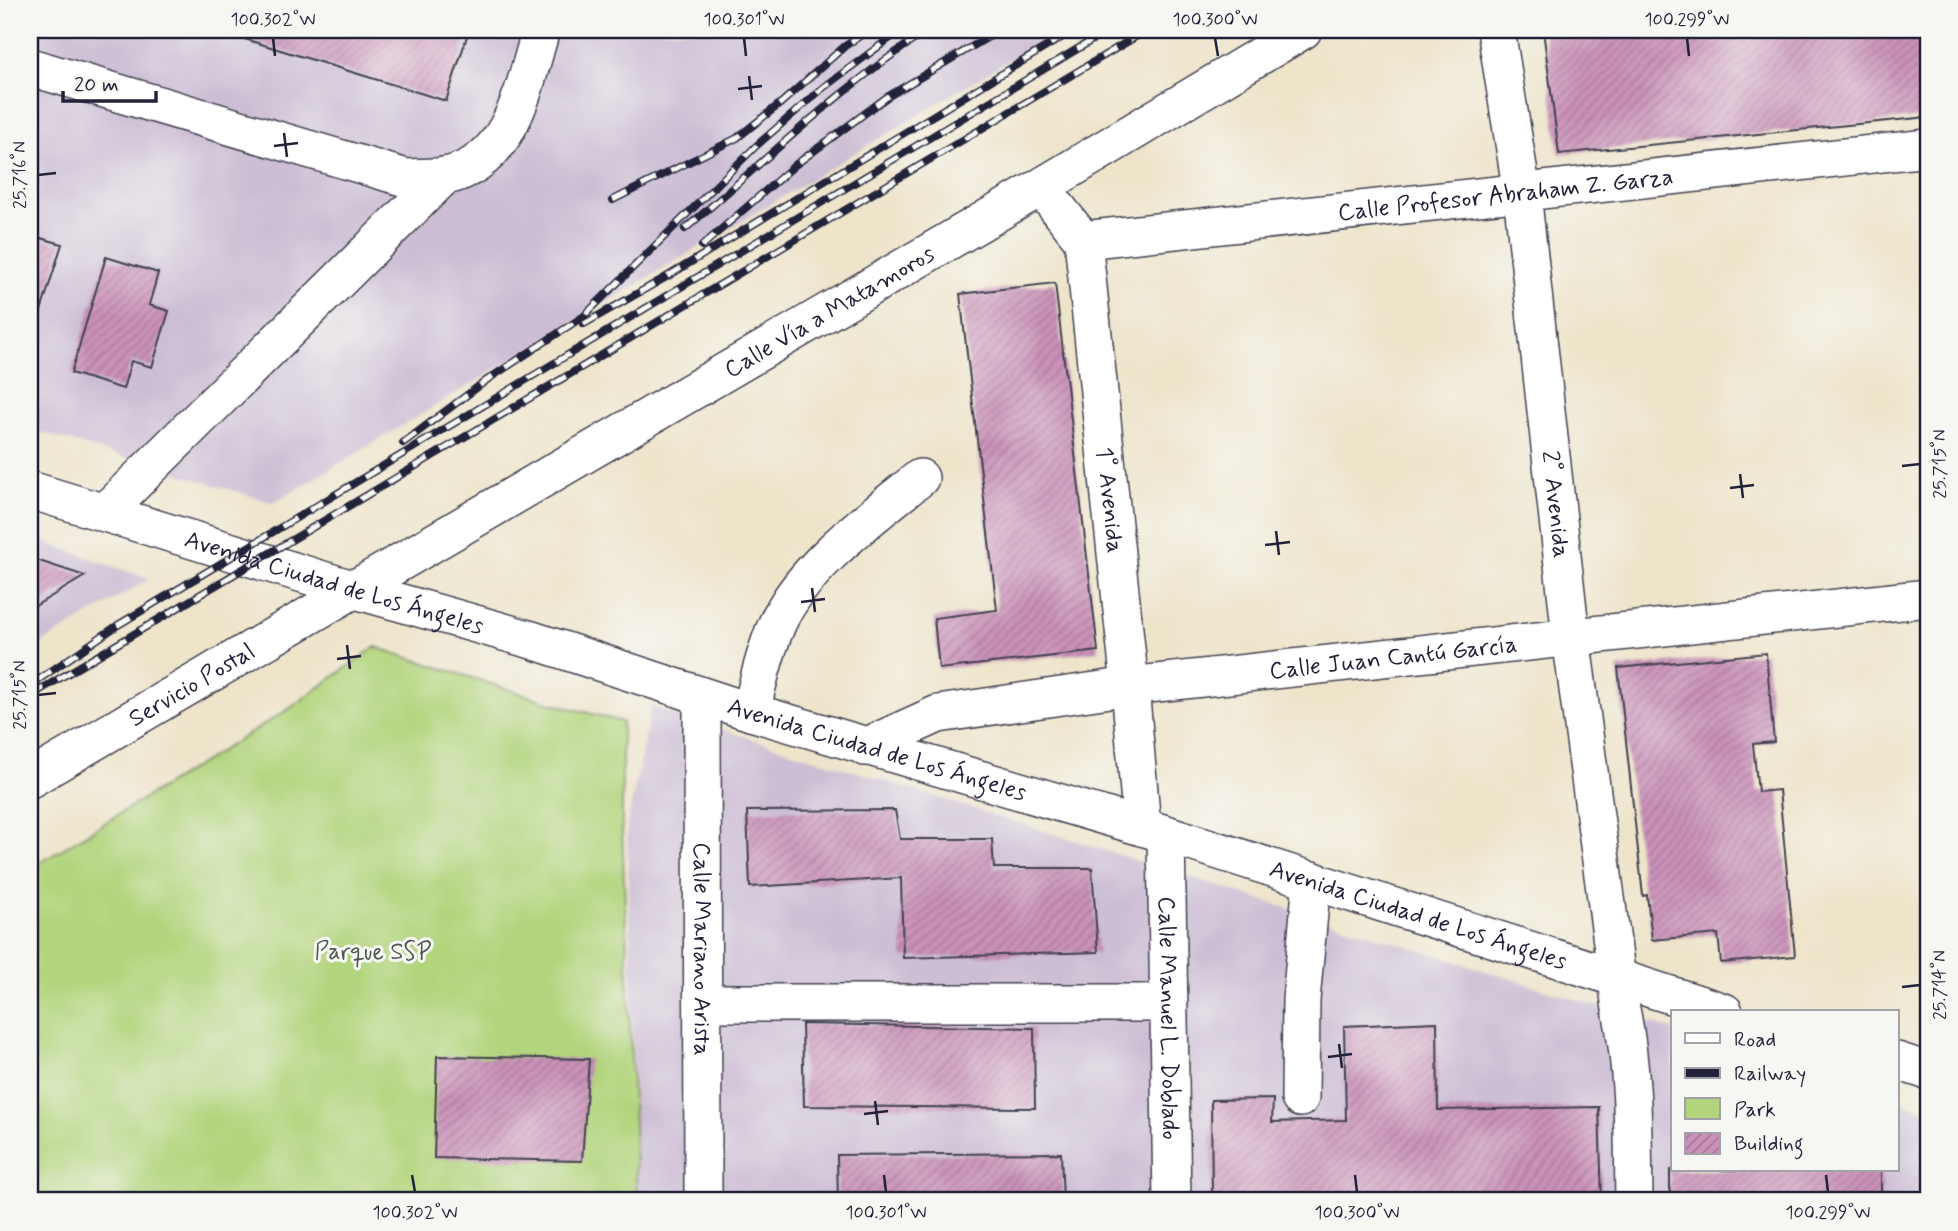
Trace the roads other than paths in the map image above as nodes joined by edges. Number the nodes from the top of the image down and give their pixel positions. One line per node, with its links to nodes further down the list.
1 (541, 30): 6 (street)
2 (1303, 30): 7 (street, Calle Vía a Matamoros)
3 (1496, 30): 8 (street, 2° Avenida)
4 (30, 67): 6 (street)
5 (1928, 148): 8 (street, Calle Profesor Abraham Z. Garza)
6 (444, 176): 12 (street)
7 (1041, 187): 9 (street); 13 (street, Calle Vía a Matamoros)
8 (1522, 193): 9 (street, Calle Profesor Abraham Z. Garza); 15 (street, 2° Avenida)
9 (1083, 240): 16 (street, 1° Avenida)
10 (920, 478): 18 (street)
11 (30, 490): 12 (street, Avenida Ciudad de Los Ángeles)
12 (105, 512): 13 (street, Avenida Ciudad de Los Ángeles)
13 (352, 589): 17 (street, Avenida Ciudad de Los Ángeles); 20 (street, Servicio Postal)
14 (1928, 598): 15 (street, Calle Juan Cantú García)
15 (1571, 637): 16 (street, Calle Juan Cantú García); 23 (street, 2° Avenida)
16 (1130, 685): 19 (street, Calle Juan Cantú García); 21 (street, 1° Avenida)
17 (702, 697): 18 (street, Avenida Ciudad de Los Ángeles); 24 (street, Calle Mariano Arista)
18 (751, 712): 19 (street, Avenida Ciudad de Los Ángeles)
19 (865, 747): 21 (street, Avenida Ciudad de Los Ángeles)
20 (30, 779)
21 (1154, 830): 22 (street, Avenida Ciudad de Los Ángeles); 25 (street, Calle Manuel L. Doblado)
22 (1312, 880): 23 (street, Avenida Ciudad de Los Ángeles); 31 (street)
23 (1618, 978): 26 (street, Avenida Ciudad de Los Ángeles); 34 (street, 2° Avenida)
24 (703, 1003): 25 (street); 32 (street, Calle Mariano Arista)
25 (1168, 1003): 33 (street, Calle Manuel L. Doblado)
26 (1718, 1010)
27 (1928, 1055): 28 (street)
28 (1898, 1061)
29 (1898, 1061): 30 (street)
30 (1928, 1071)
31 (1300, 1098)
32 (703, 1201)
33 (1172, 1201)
34 (1634, 1201)

